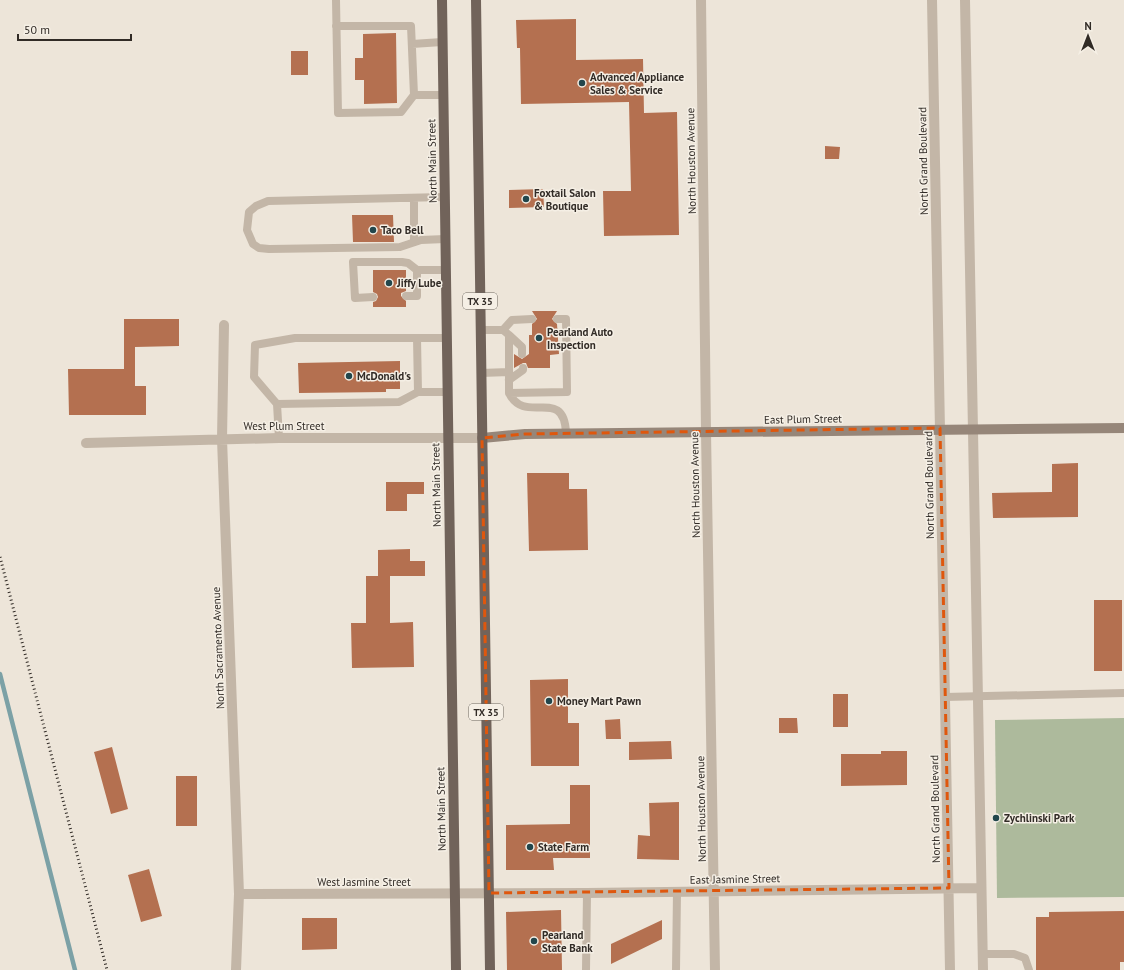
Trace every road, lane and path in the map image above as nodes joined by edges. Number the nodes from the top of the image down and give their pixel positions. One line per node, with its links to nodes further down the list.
1 (336, 0): 7 (lane)
2 (442, 0): 8 (main road, North Main Street)
3 (476, 0): 23 (main road, TX 35)
4 (702, 0): 38 (street, North Houston Avenue)
5 (932, 0): 35 (street, North Grand Boulevard)
6 (965, 0): 37 (street)
7 (336, 26): 9 (lane); 10 (lane)
8 (442, 42): 9 (lane); 11 (main road, North Main Street)
9 (412, 44): 10 (lane)
10 (414, 95): 11 (lane)
11 (443, 95): 12 (main road, North Main Street)
12 (444, 197): 13 (lane); 14 (main road, North Main Street)
13 (414, 199): 15 (lane); 15 (lane)
14 (445, 239): 15 (lane); 17 (main road, North Main Street)
15 (414, 242)
16 (417, 270): 17 (lane); 18 (lane); 19 (lane)
17 (445, 270): 26 (main road, North Main Street)
18 (406, 296)
19 (373, 297)
20 (532, 320): 24 (lane)
21 (557, 320): 33 (lane)
22 (224, 325): 43 (street, North Sacramento Avenue)
23 (480, 330): 24 (lane); 29 (main road, TX 35)
24 (506, 333): 27 (lane); 30 (lane)
25 (417, 338): 26 (lane); 31 (lane); 34 (lane)
26 (446, 338): 32 (main road, North Main Street)
27 (522, 354)
28 (523, 368): 30 (lane)
29 (481, 373): 30 (lane); 42 (main road, TX 35)
30 (509, 376): 33 (lane)
31 (418, 392): 32 (lane); 34 (lane)
32 (447, 392): 41 (main road, North Main Street)
33 (509, 393): 39 (lane)
34 (277, 404): 40 (lane)
35 (940, 428): 37 (street, East Plum Street); 38 (street, East Plum Street); 47 (street, North Grand Boulevard)
36 (1124, 428): 37 (street, East Plum Street)
37 (973, 429): 46 (street)
38 (706, 432): 39 (street, East Plum Street); 50 (street, North Houston Avenue)
39 (566, 433): 42 (street, East Plum Street)
40 (279, 438): 41 (street, West Plum Street); 43 (street, West Plum Street)
41 (448, 438): 42 (street, West Plum Street); 55 (main road, North Main Street)
42 (482, 438): 52 (main road, TX 35)
43 (222, 439): 44 (street, West Plum Street); 54 (street, North Sacramento Avenue)
44 (86, 442)
45 (1124, 693): 46 (lane)
46 (978, 696): 47 (lane); 49 (street)
47 (945, 697): 48 (street, North Grand Boulevard)
48 (949, 888): 49 (street, East Jasmine Street); 50 (street, East Jasmine Street); 63 (street, North Grand Boulevard)
49 (981, 888): 56 (street)
50 (714, 891): 51 (street, East Jasmine Street); 62 (street, North Houston Avenue)
51 (676, 892): 53 (street, East Jasmine Street); 61 (lane)
52 (489, 893): 53 (street, East Jasmine Street); 55 (street, West Jasmine Street); 59 (main road, TX 35)
53 (586, 893): 60 (lane)
54 (239, 894): 55 (street, West Jasmine Street); 57 (street, North Sacramento Avenue)
55 (454, 894): 58 (main road, North Main Street)
56 (983, 954): 64 (street); 65 (lane)
57 (236, 970)
58 (456, 970)
59 (490, 970)
60 (586, 970)
61 (676, 970)
62 (715, 970)
63 (950, 970)
64 (983, 970)
65 (1029, 970)

